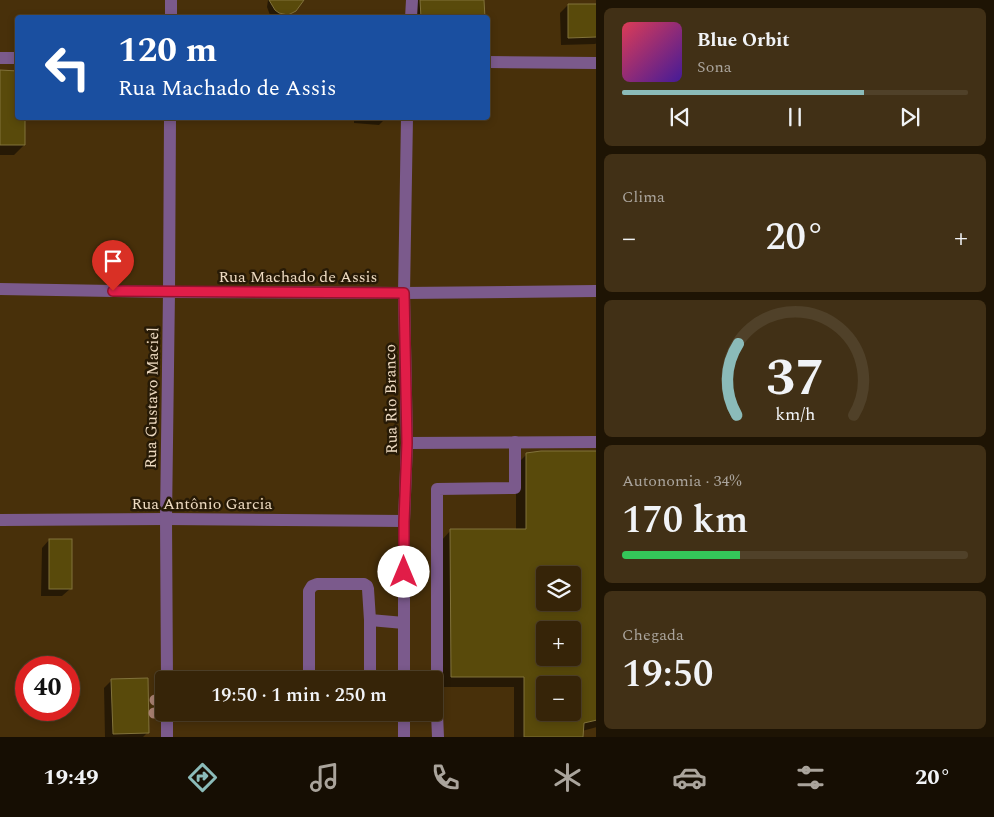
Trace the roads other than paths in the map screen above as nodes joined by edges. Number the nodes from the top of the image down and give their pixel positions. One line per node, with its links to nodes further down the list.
1 (171, 0): 3 (street)
2 (412, 0): 4 (street)
3 (171, 15)
4 (411, 15)
5 (0, 58): 6 (street)
6 (15, 58)
7 (490, 62): 8 (street)
8 (596, 63)
9 (170, 120): 13 (street, Rua Gustavo Maciel)
10 (407, 120): 14 (street, Rua Rio Branco)
11 (0, 289): 13 (street, Rua Machado de Assis)
12 (596, 291): 14 (street, Rua Machado de Assis)
13 (169, 292): 14 (street, Rua Machado de Assis); 18 (street, Rua Gustavo Maciel)
14 (404, 293): 17 (street, Rua Rio Branco)
15 (515, 442): 16 (street); 17 (street); 31 (street)
16 (596, 442)
17 (407, 443): 20 (street, Rua Rio Branco)
18 (166, 519): 19 (street, Rua Antônio Garcia); 20 (street, Rua Antônio Garcia); 23 (street, Rua Gustavo Maciel)
19 (0, 520)
20 (404, 522): 22 (street, Rua Rio Branco)
21 (370, 620): 22 (street); 24 (street); 25 (street)
22 (404, 623): 26 (street, Rua Rio Branco)
23 (167, 671)
24 (309, 671)
25 (370, 671)
26 (404, 671)
27 (167, 721): 29 (street)
28 (404, 721): 30 (street)
29 (167, 737)
30 (404, 737)
31 (438, 737)

